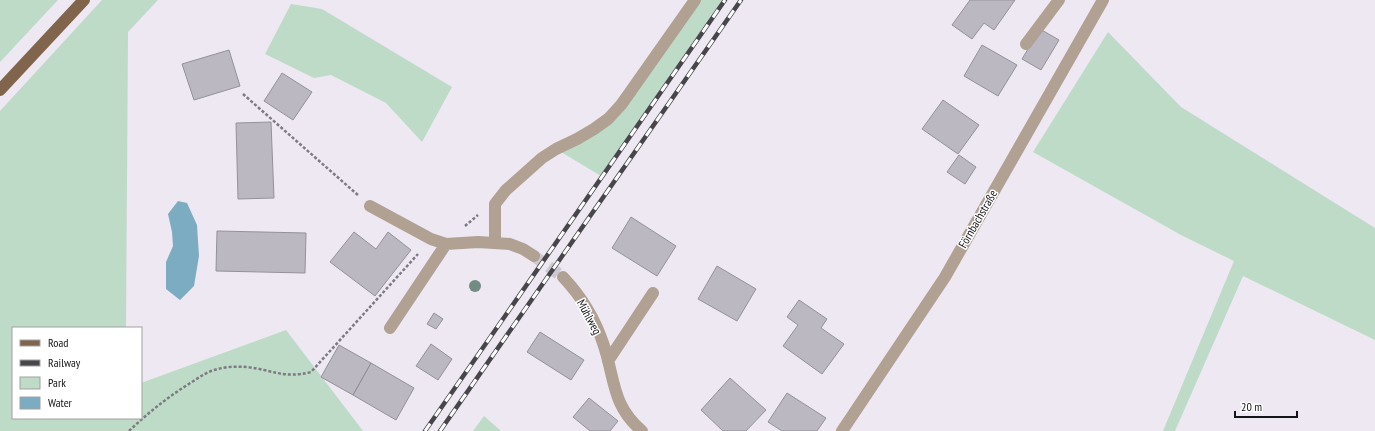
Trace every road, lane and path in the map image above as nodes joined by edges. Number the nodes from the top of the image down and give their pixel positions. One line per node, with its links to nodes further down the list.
1 (84, 0): 6 (main road)
2 (696, 0): 8 (street)
3 (1059, 0): 5 (street)
4 (1103, 0): 22 (street, Förnbachstraße)
5 (1026, 44)
6 (0, 90)
7 (242, 94): 9 (path)
8 (496, 204): 11 (street); 12 (path)
9 (370, 206): 10 (street)
10 (432, 239): 12 (street); 18 (path)
11 (495, 242): 12 (street); 13 (street)
12 (446, 244): 16 (street)
13 (534, 256)
14 (563, 277): 17 (street, Mühlweg)
15 (653, 293): 17 (street)
16 (390, 328)
17 (608, 361): 21 (street, Mühlweg)
18 (142, 418)
19 (141, 419): 20 (path)
20 (130, 431)
21 (642, 431)
22 (842, 431)

